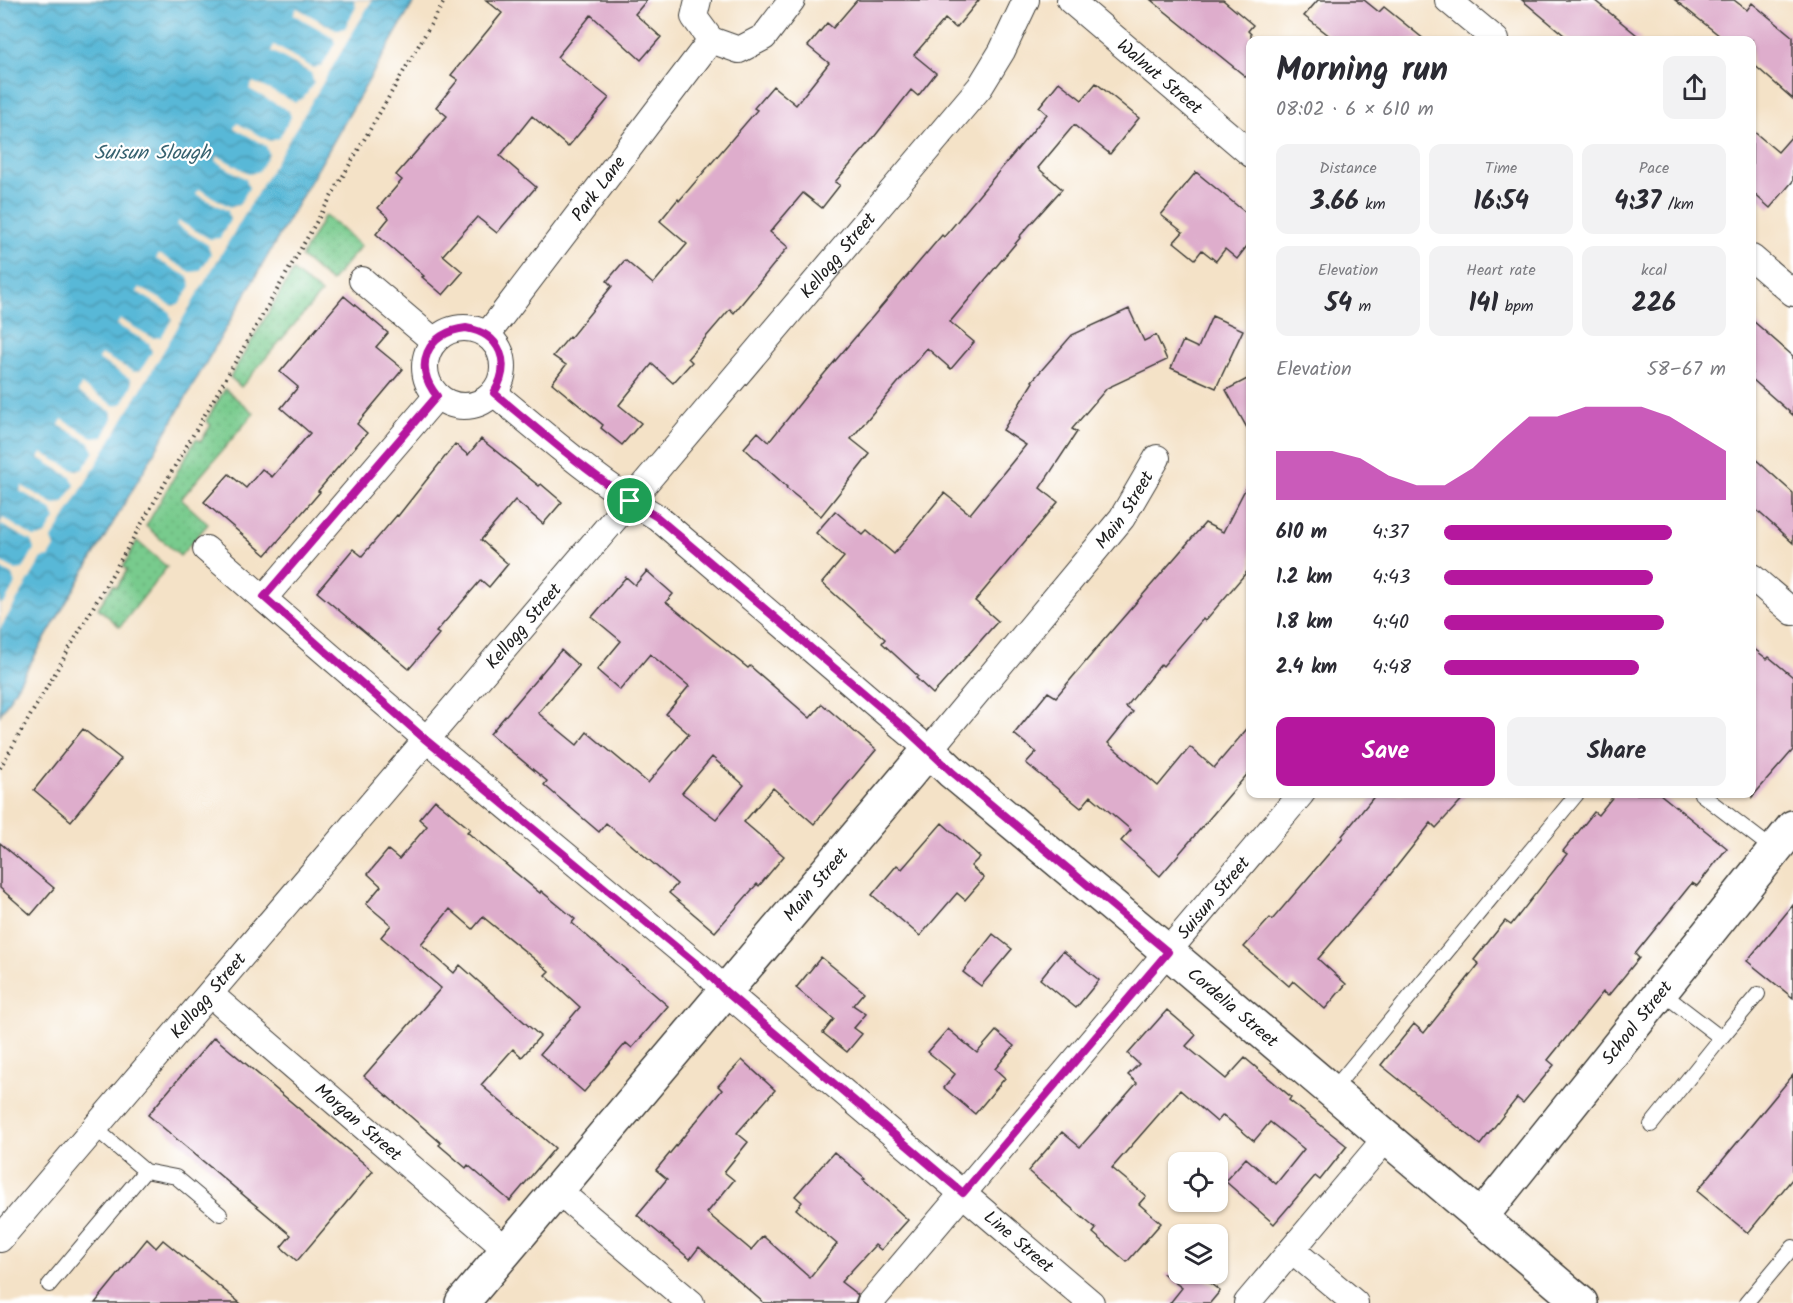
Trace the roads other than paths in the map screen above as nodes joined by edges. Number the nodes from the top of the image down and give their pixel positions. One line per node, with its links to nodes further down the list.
1 (698, 0): 7 (street)
2 (792, 0): 7 (street)
3 (1026, 0): 17 (street, Kellogg Street)
4 (1070, 0): 8 (street, Walnut Street)
5 (1448, 0): 6 (street)
6 (1491, 36)
7 (711, 40): 12 (street, Park Lane)
8 (1246, 150)
9 (1756, 261): 11 (street)
10 (362, 280): 13 (street)
11 (1793, 293)
12 (487, 335): 13 (street); 14 (street)
13 (434, 341): 15 (street)
14 (494, 393): 15 (street); 17 (street, Cordelia Street)
15 (437, 396): 20 (street)
16 (1157, 458): 23 (street, Main Street)
17 (630, 501): 22 (street, Kellogg Street); 23 (street, Cordelia Street)
18 (206, 549): 20 (street, Line Street)
19 (1756, 580): 21 (street)
20 (264, 597): 22 (street, Line Street)
21 (1793, 612)
22 (426, 740): 29 (street, Line Street); 31 (street, Kellogg Street)
23 (929, 750): 28 (main road, Cordelia Street); 29 (main road, Main Street)
24 (1298, 798): 28 (street, Suisun Street)
25 (1574, 798): 34 (lane)
26 (1708, 798): 27 (lane)
27 (1784, 839): 30 (main road, School Street)
28 (1168, 952): 34 (main road, Cordelia Street); 40 (street, Suisun Street)
29 (725, 991): 39 (main road, Main Street); 40 (street, Line Street)
30 (1661, 992): 33 (lane); 42 (main road, School Street)
31 (210, 994): 36 (street, Kellogg Street); 45 (street, Morgan Street)
32 (1758, 994): 33 (lane)
33 (1721, 1038): 35 (lane)
34 (1332, 1091): 37 (main road, Cordelia Street)
35 (1652, 1125)
36 (95, 1128): 38 (lane); 43 (street, Kellogg Street)
37 (1387, 1137): 42 (main road, Cordelia Street); 46 (street)
38 (145, 1171): 41 (lane); 47 (lane)
39 (557, 1190): 45 (main road, Main Street); 49 (street)
40 (963, 1193): 50 (street, Suisun Street); 51 (street, Line Street)
41 (220, 1214)
42 (1481, 1217): 54 (main road, Cordelia Street)
43 (0, 1239)
44 (1793, 1247): 55 (lane)
45 (507, 1250): 48 (main road, Main Street)
46 (1292, 1250): 52 (street); 53 (street)
47 (49, 1285)
48 (462, 1303)
49 (691, 1303)
50 (870, 1303)
51 (1090, 1303)
52 (1247, 1303)
53 (1355, 1303)
54 (1581, 1303)
55 (1746, 1303)

